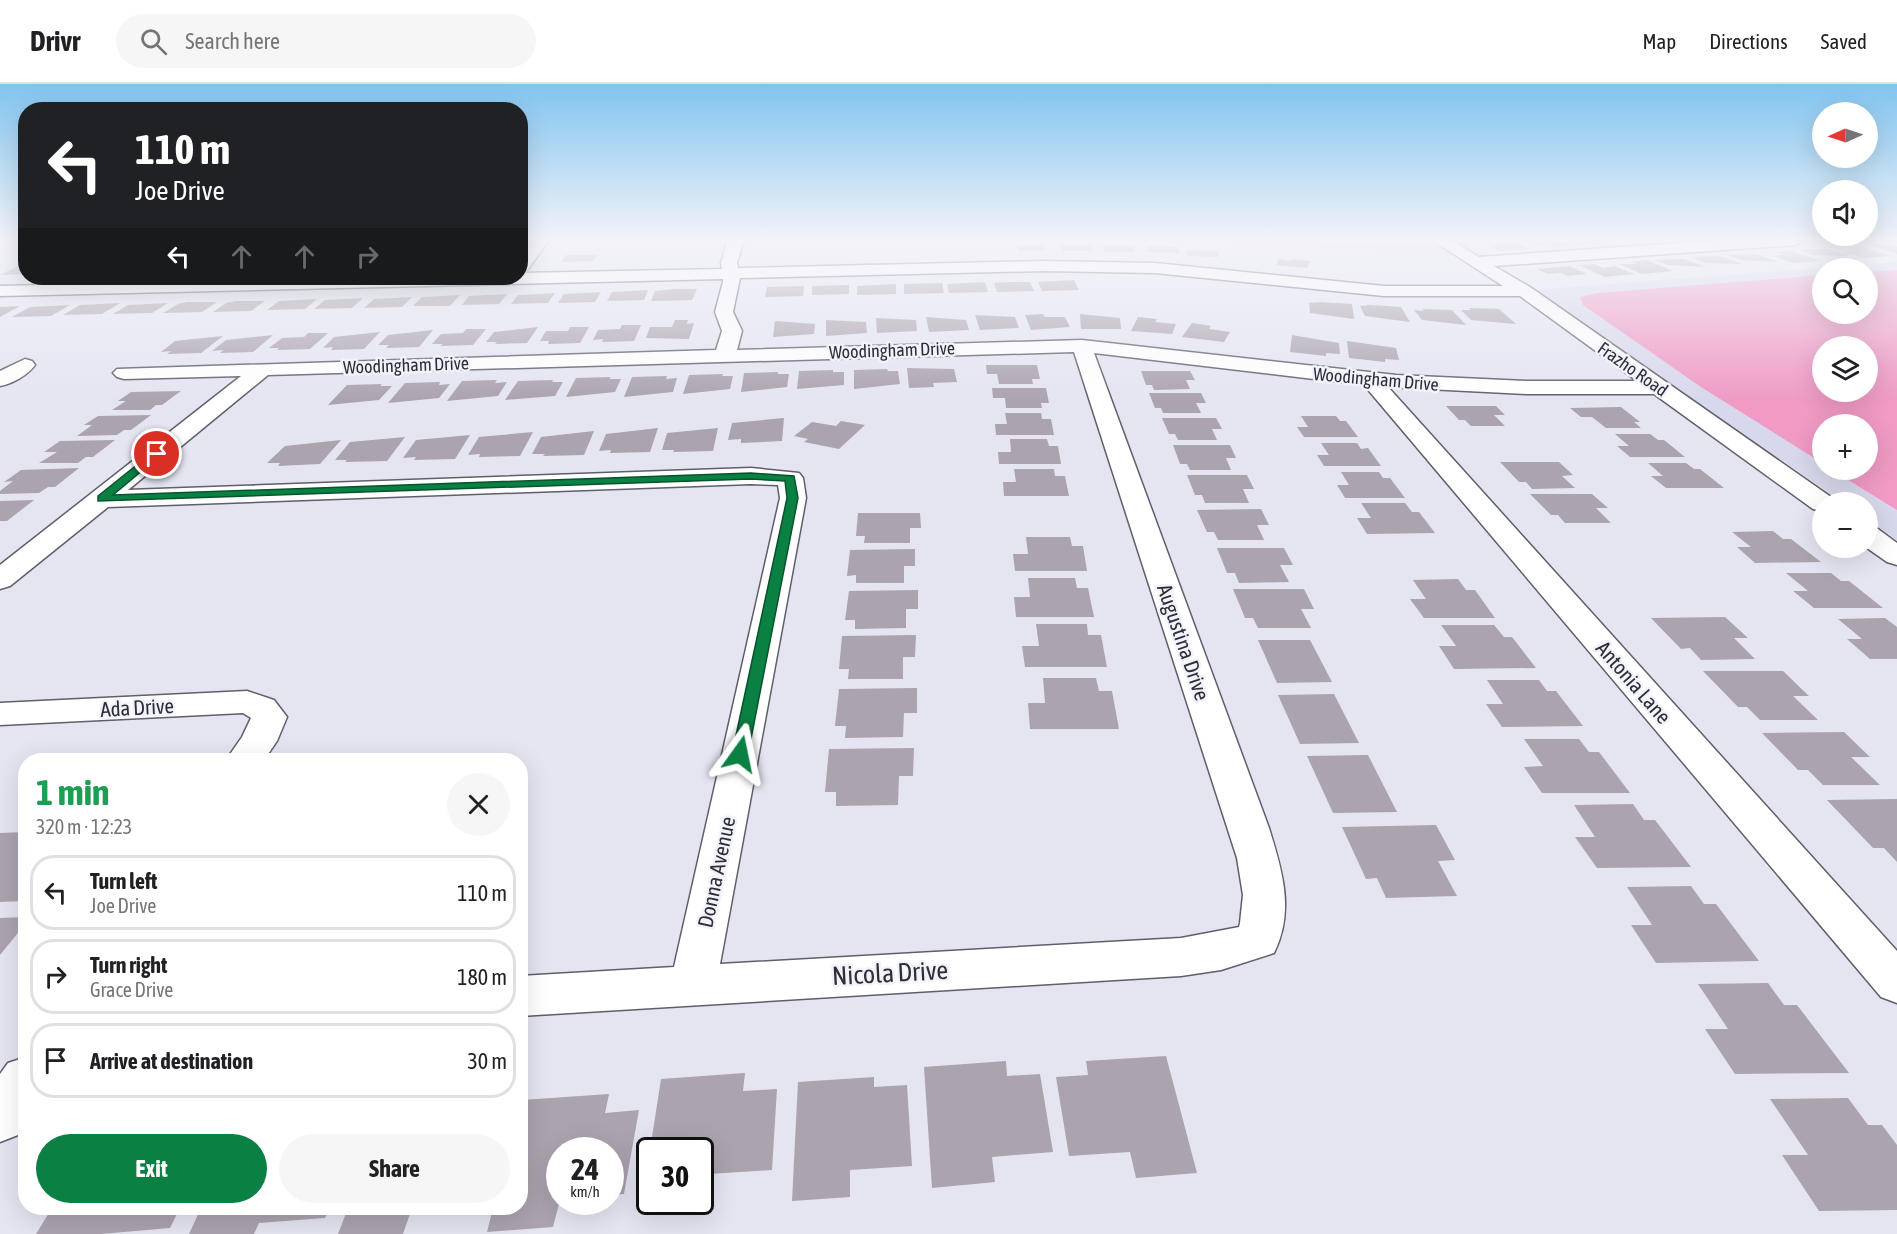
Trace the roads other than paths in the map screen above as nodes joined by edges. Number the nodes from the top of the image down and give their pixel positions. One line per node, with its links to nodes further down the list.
1 (729, 294): 4 (street)
2 (1528, 294): 10 (street, Frazho Road)
3 (1082, 346): 4 (street, Woodingham Drive); 9 (street, Woodingham Drive); 18 (street, Augustina Drive)
4 (725, 355): 6 (street, Woodingham Drive)
5 (25, 365): 8 (street)
6 (263, 369): 7 (street, Woodingham Drive); 12 (street)
7 (124, 373)
8 (0, 380)
9 (1372, 380): 10 (street, Woodingham Drive); 19 (street, Antonia Lane)
10 (1658, 387): 11 (street, Frazho Road)
11 (1812, 496)
12 (101, 499): 15 (street); 20 (street, Donna Avenue)
13 (1878, 542): 14 (street)
14 (1897, 556)
15 (0, 580)
16 (0, 714): 17 (street, Ada Drive)
17 (250, 753)
18 (1258, 940): 20 (street, Nicola Drive)
19 (1897, 983)
20 (693, 985): 21 (street, Nicola Drive)
21 (528, 995)
22 (18, 1091): 23 (street)
23 (0, 1116)

